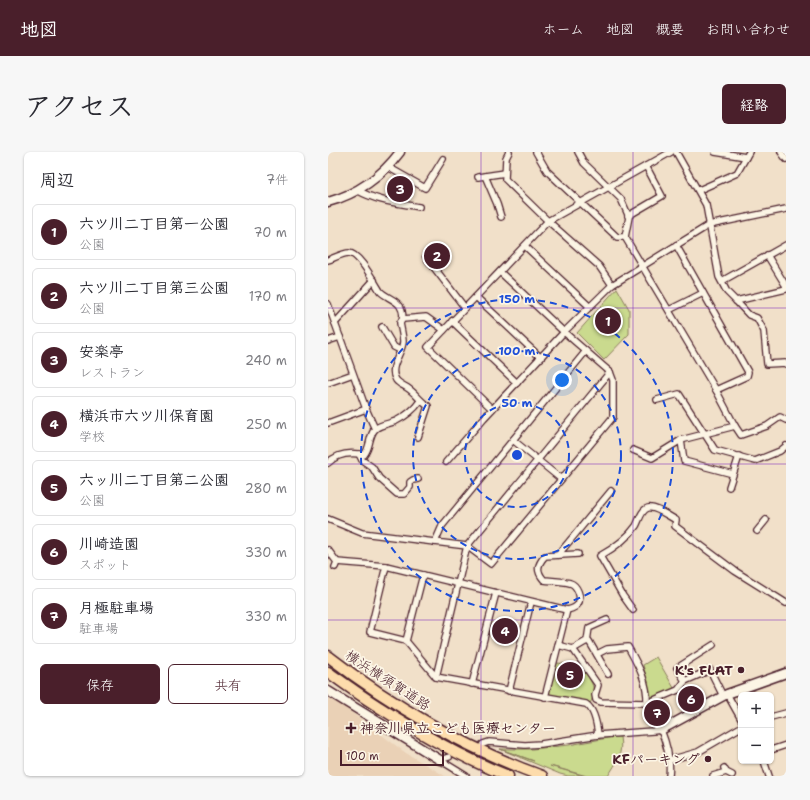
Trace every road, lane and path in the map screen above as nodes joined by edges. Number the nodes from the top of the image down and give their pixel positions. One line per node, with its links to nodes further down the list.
1 (400, 152): 13 (street)
2 (509, 152): 14 (street)
3 (536, 152): 21 (street)
4 (578, 152): 17 (street)
5 (671, 152): 12 (street)
6 (676, 152): 19 (street)
7 (715, 152): 9 (street)
8 (781, 152): 11 (street)
9 (748, 154): 19 (street)
10 (442, 158): 13 (street)
11 (786, 159)
12 (646, 166): 17 (street); 24 (street)
13 (388, 167): 18 (street)
14 (505, 173): 15 (street); 26 (street)
15 (485, 176): 16 (street); 25 (street)
16 (478, 177)
17 (610, 187): 21 (street); 24 (street)
18 (357, 190): 20 (street); 22 (street)
19 (698, 190): 27 (street)
20 (328, 202)
21 (582, 202): 26 (street); 28 (street)
22 (419, 207)
23 (786, 209): 27 (street)
24 (628, 216): 28 (street)
25 (501, 217)
26 (548, 221): 31 (street); 39 (street)
27 (709, 224): 29 (street); 38 (street)
28 (625, 237): 35 (street)
29 (676, 245): 35 (street); 42 (street)
30 (786, 245): 32 (street)
31 (525, 246): 36 (street); 46 (street)
32 (767, 255): 38 (street); 40 (street)
33 (426, 257): 47 (street)
34 (328, 260): 37 (street)
35 (642, 266): 39 (street); 48 (street)
36 (500, 272): 43 (street); 54 (street)
37 (374, 280): 49 (street); 51 (street)
38 (722, 281): 44 (street)
39 (612, 285): 46 (street)
40 (786, 286)
41 (786, 289): 44 (street)
42 (703, 293): 48 (street); 65 (street)
43 (476, 297): 47 (street); 59 (street)
44 (736, 301): 60 (street)
45 (328, 304): 51 (street)
46 (590, 307): 54 (street)
47 (465, 308): 50 (street)
48 (669, 310): 65 (street)
49 (403, 319): 53 (street); 57 (street)
50 (452, 321): 53 (street); 64 (street)
51 (335, 323): 55 (street)
52 (382, 327): 57 (street)
53 (444, 330): 69 (street)
54 (564, 332): 58 (street); 59 (street)
55 (340, 337): 56 (street); 62 (street)
56 (328, 341)
57 (400, 350): 67 (street)
58 (586, 351): 61 (street); 76 (street)
59 (541, 358): 64 (street)
60 (786, 364)
61 (610, 372): 82 (street); 86 (street)
62 (353, 374): 63 (street); 68 (street)
63 (328, 383)
64 (517, 383): 69 (street)
65 (716, 390): 72 (street)
66 (657, 400): 74 (street)
67 (420, 401): 73 (street); 75 (street)
68 (366, 409): 71 (street); 73 (street)
69 (492, 409): 84 (street)
70 (786, 420): 72 (street)
71 (328, 423)
72 (735, 426): 74 (street)
73 (375, 429): 80 (street)
74 (706, 434): 77 (street); 81 (street)
75 (418, 437)
76 (513, 440): 82 (street); 93 (street)
77 (681, 440): 79 (street); 85 (street)
78 (786, 446): 81 (street)
79 (633, 450)
80 (359, 454): 83 (street); 87 (street)
81 (739, 456): 85 (street)
82 (538, 460): 86 (street); 94 (street)
83 (328, 462)
84 (446, 462)
85 (733, 474): 88 (street)
86 (561, 479): 94 (street)
87 (418, 480)
88 (729, 487)
89 (611, 491): 97 (street)
90 (328, 519): 93 (street)
91 (766, 520): 92 (street)
92 (757, 531)
93 (435, 542): 94 (street)
94 (467, 546): 100 (street)
95 (328, 550): 98 (street)
96 (578, 554): 97 (street)
97 (558, 555): 104 (street)
98 (386, 566): 99 (street); 107 (street)
99 (423, 575): 100 (street); 107 (street)
100 (458, 584): 101 (street); 117 (street)
101 (496, 593): 102 (street); 119 (street)
102 (532, 602): 104 (street); 120 (street)
103 (786, 603): 105 (street)
104 (567, 610): 110 (street)
105 (633, 610)
106 (606, 620): 108 (street)
107 (406, 641): 117 (street)
108 (587, 641): 111 (street); 112 (street)
109 (713, 645): 118 (street)
110 (558, 646): 111 (street); 123 (street)
111 (574, 649): 124 (street)
112 (597, 654): 116 (street); 125 (street)
113 (328, 656): 143 (highway, 横浜横須賀道路)
114 (328, 672): 142 (highway, 横浜横須賀道路)
115 (786, 672): 122 (street)
116 (608, 674)
117 (436, 677): 119 (street)
118 (685, 681): 122 (street); 125 (street)
119 (472, 684): 120 (street)
120 (509, 690): 123 (street)
121 (328, 691): 137 (street)
122 (725, 695): 128 (street); 131 (street)
123 (545, 697): 126 (street)
124 (596, 700): 125 (street); 126 (street)
125 (647, 703)
126 (590, 707): 132 (street)
127 (786, 713): 129 (street)
128 (738, 714)
129 (774, 716)
130 (739, 728): 138 (street)
131 (661, 730): 132 (street); 138 (street)
132 (598, 735): 133 (street)
133 (483, 744)
134 (786, 745): 135 (street)
135 (774, 749)
136 (449, 756): 137 (street)
137 (440, 760): 141 (street)
138 (670, 760): 144 (street)
139 (765, 764): 146 (street)
140 (732, 775): 145 (street)
141 (466, 776)
142 (508, 776)
143 (542, 776)
144 (669, 776)
145 (713, 776)
146 (769, 776)

